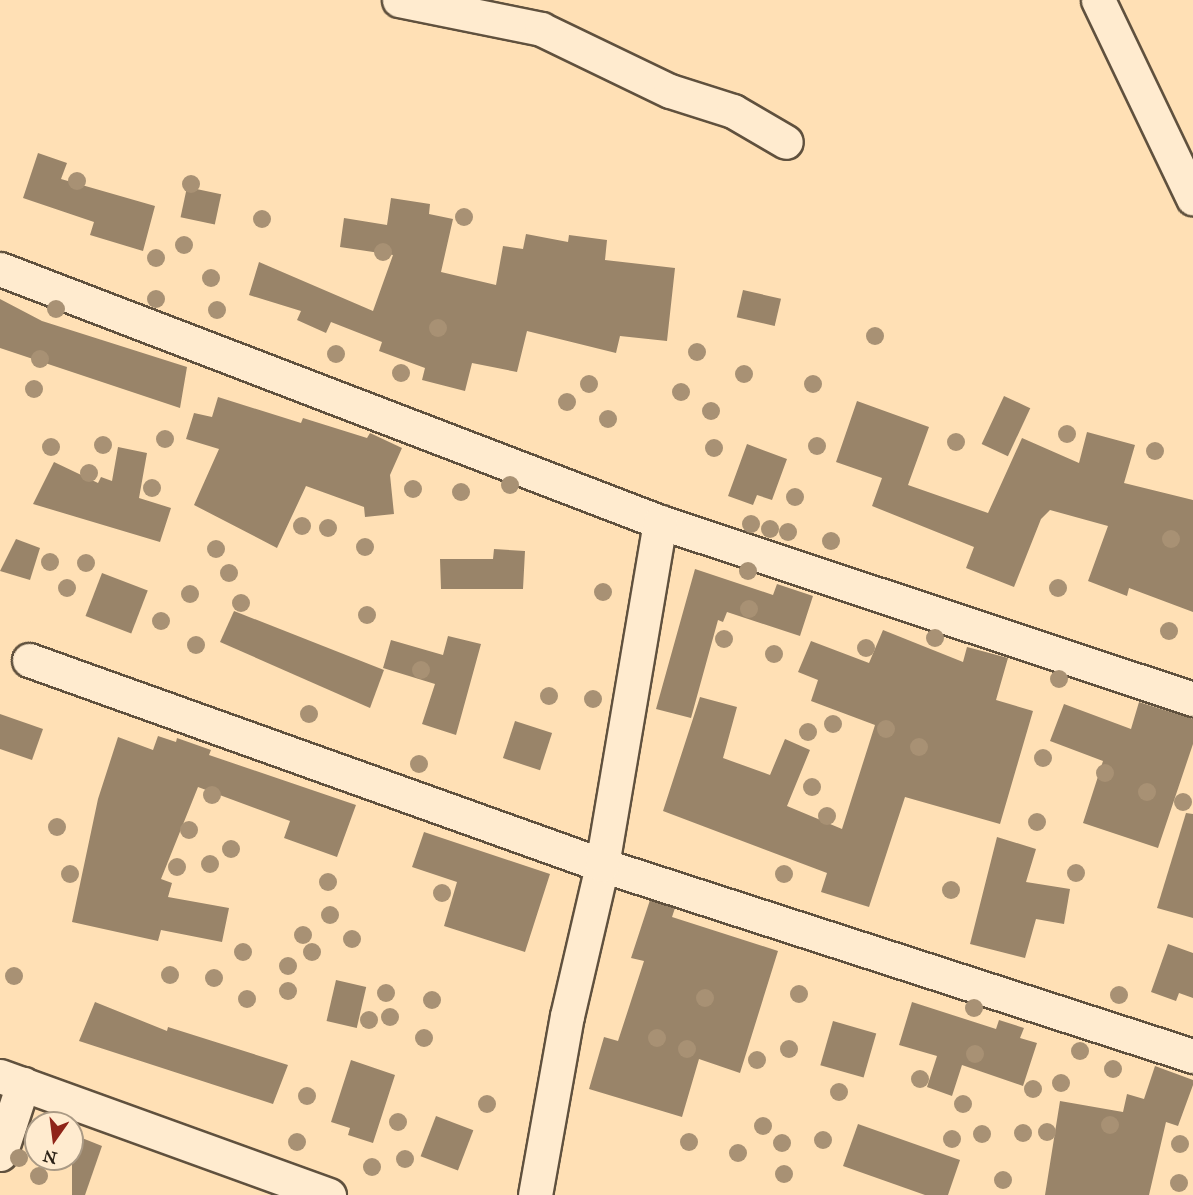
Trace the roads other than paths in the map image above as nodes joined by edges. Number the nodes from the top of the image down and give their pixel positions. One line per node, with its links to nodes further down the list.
1 (399, 0): 3 (street)
2 (1098, 0): 4 (street)
3 (786, 142)
4 (1193, 198)
5 (0, 269): 6 (street)
6 (660, 522): 8 (street); 9 (street)
7 (29, 660): 9 (street)
8 (1193, 699)
9 (602, 865): 10 (street); 14 (street)
10 (1193, 1056)
11 (11, 1080): 12 (street); 13 (street)
12 (0, 1154)
13 (329, 1195)
14 (535, 1195)

